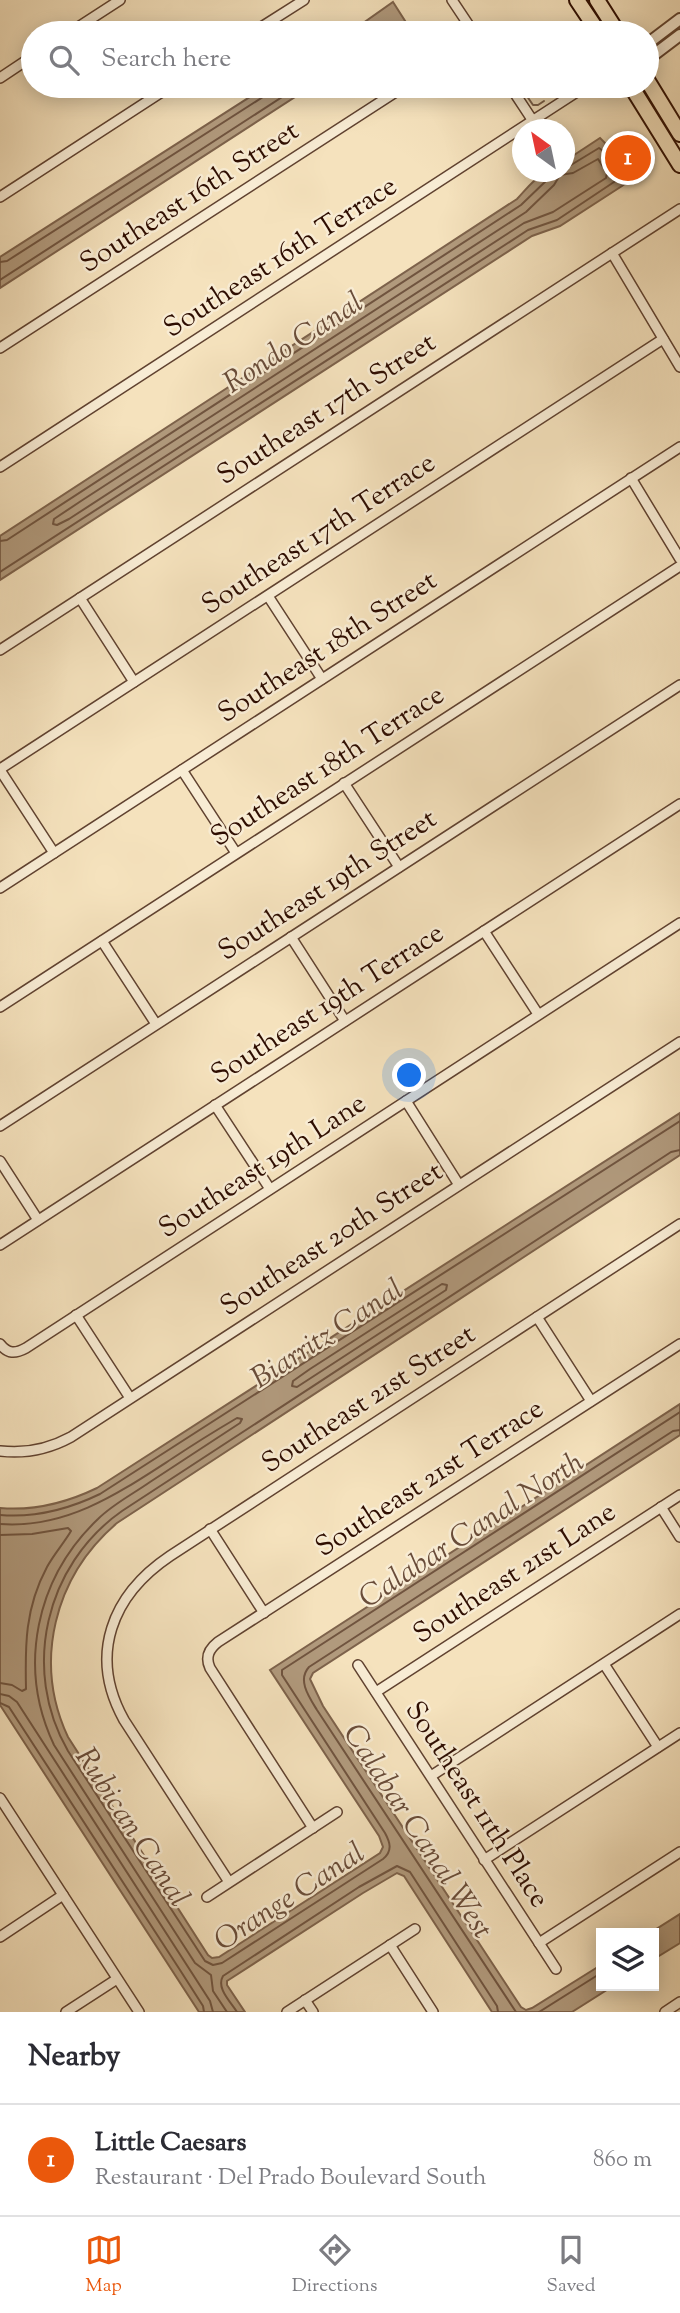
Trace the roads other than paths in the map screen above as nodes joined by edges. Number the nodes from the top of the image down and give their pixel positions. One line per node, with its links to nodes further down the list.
1 (120, 0): 7 (street)
2 (303, 0): 8 (street)
3 (452, 0): 9 (street)
4 (577, 0): 10 (main road)
5 (597, 0): 11 (main road)
6 (680, 19): 12 (street)
7 (88, 21)
8 (271, 21)
9 (466, 21)
10 (591, 21)
11 (610, 21)
12 (659, 35)
13 (680, 35): 14 (street)
14 (659, 51)
15 (21, 64): 16 (street)
16 (0, 78)
17 (153, 98): 30 (street)
18 (386, 98): 34 (street, Southeast 16th Street)
19 (518, 98): 24 (street)
20 (568, 98): 25 (street, Southeast 16th Terrace)
21 (639, 98): 23 (main road)
22 (658, 98): 26 (main road)
23 (644, 106): 28 (main road); 29 (main road)
24 (532, 119)
25 (536, 119)
26 (680, 134)
27 (512, 135): 37 (street, Southeast 16th Terrace)
28 (680, 151)
29 (680, 165)
30 (0, 197)
31 (680, 209): 32 (street, Southeast 17th Street)
32 (612, 253): 33 (street); 42 (street, Southeast 17th Street)
33 (663, 339): 35 (street); 41 (street, Southeast 17th Terrace)
34 (0, 348)
35 (680, 367)
36 (680, 447): 38 (street, Southeast 18th Street)
37 (0, 467)
38 (631, 478): 39 (street); 44 (street, Southeast 18th Street)
39 (680, 559)
40 (680, 566): 49 (street, Southeast 18th Terrace)
41 (268, 596): 44 (street); 45 (street, Southeast 17th Terrace)
42 (79, 598): 43 (street, Southeast 17th Street); 45 (street)
43 (0, 650)
44 (322, 679): 48 (street, Southeast 18th Street)
45 (134, 682): 47 (street, Southeast 17th Terrace)
46 (680, 685): 53 (street, Southeast 19th Street)
47 (0, 770): 51 (street)
48 (182, 770): 51 (street, Southeast 18th Street); 52 (street)
49 (344, 783): 52 (street, Southeast 18th Terrace); 53 (street)
50 (680, 804): 56 (street, Southeast 19th Terrace)
51 (54, 853): 54 (street, Southeast 18th Street)
52 (236, 853): 58 (street, Southeast 18th Terrace)
53 (399, 867): 57 (street, Southeast 19th Street)
54 (0, 888)
55 (680, 922): 60 (street, Southeast 19th Lane)
56 (484, 931): 60 (street); 61 (street, Southeast 19th Terrace)
57 (291, 937): 61 (street); 62 (street, Southeast 19th Street)
58 (102, 941): 59 (street, Southeast 18th Terrace); 62 (street)
59 (0, 1007)
60 (538, 1014): 64 (street, Southeast 19th Lane)
61 (345, 1021): 65 (street, Southeast 19th Terrace)
62 (156, 1024): 66 (street, Southeast 19th Street)
63 (680, 1042): 68 (street, Southeast 20th Street)
64 (406, 1101): 68 (street); 69 (street, Southeast 19th Lane)
65 (215, 1105): 69 (street); 70 (street, Southeast 19th Terrace)
66 (0, 1126)
67 (0, 1161): 70 (street)
68 (459, 1185): 77 (street, Southeast 20th Street)
69 (270, 1189): 73 (street, Southeast 19th Lane)
70 (38, 1220): 72 (street, Southeast 19th Terrace)
71 (680, 1224): 74 (street, Southeast 21st Street)
72 (0, 1245)
73 (76, 1315): 75 (street, Southeast 19th Lane); 77 (street)
74 (537, 1317): 78 (street); 82 (street, Southeast 21st Street)
75 (0, 1344)
76 (680, 1344): 78 (street, Southeast 21st Terrace)
77 (130, 1398): 79 (street, Southeast 20th Street)
78 (591, 1401): 84 (street, Southeast 21st Terrace)
79 (0, 1451)
80 (680, 1495): 81 (street, Southeast 21st Lane)
81 (661, 1507): 83 (street); 88 (street, Southeast 21st Lane)
82 (210, 1529): 84 (street); 98 (street, Southeast 21st Street)
83 (680, 1537)
84 (264, 1613): 95 (street, Southeast 21st Terrace)
85 (680, 1614): 86 (street)
86 (604, 1664): 90 (street); 91 (street)
87 (358, 1665): 88 (street, Southeast 11th Place)
88 (376, 1692): 91 (street, Southeast 11th Place)
89 (680, 1733): 90 (street)
90 (658, 1747): 97 (street)
91 (431, 1776): 97 (street, Southeast 11th Place)
92 (0, 1798): 94 (street)
93 (337, 1812): 95 (street)
94 (4, 1814): 99 (street)
95 (313, 1828): 98 (street)
96 (680, 1852): 103 (street)
97 (484, 1860): 103 (street, Southeast 11th Place)
98 (229, 1882): 100 (street)
99 (63, 1895): 102 (street); 106 (street)
100 (207, 1897)
101 (415, 1929): 104 (street)
102 (0, 1937)
103 (539, 1943): 105 (street, Southeast 11th Place)
104 (390, 1945): 107 (street); 113 (street)
105 (556, 1969)
106 (117, 1979): 109 (street); 110 (street)
107 (305, 2000): 111 (street); 112 (street)
108 (680, 2003): 114 (street)
109 (66, 2012)
110 (139, 2012)
111 (287, 2012)
112 (313, 2012)
113 (433, 2012)
114 (665, 2012)

